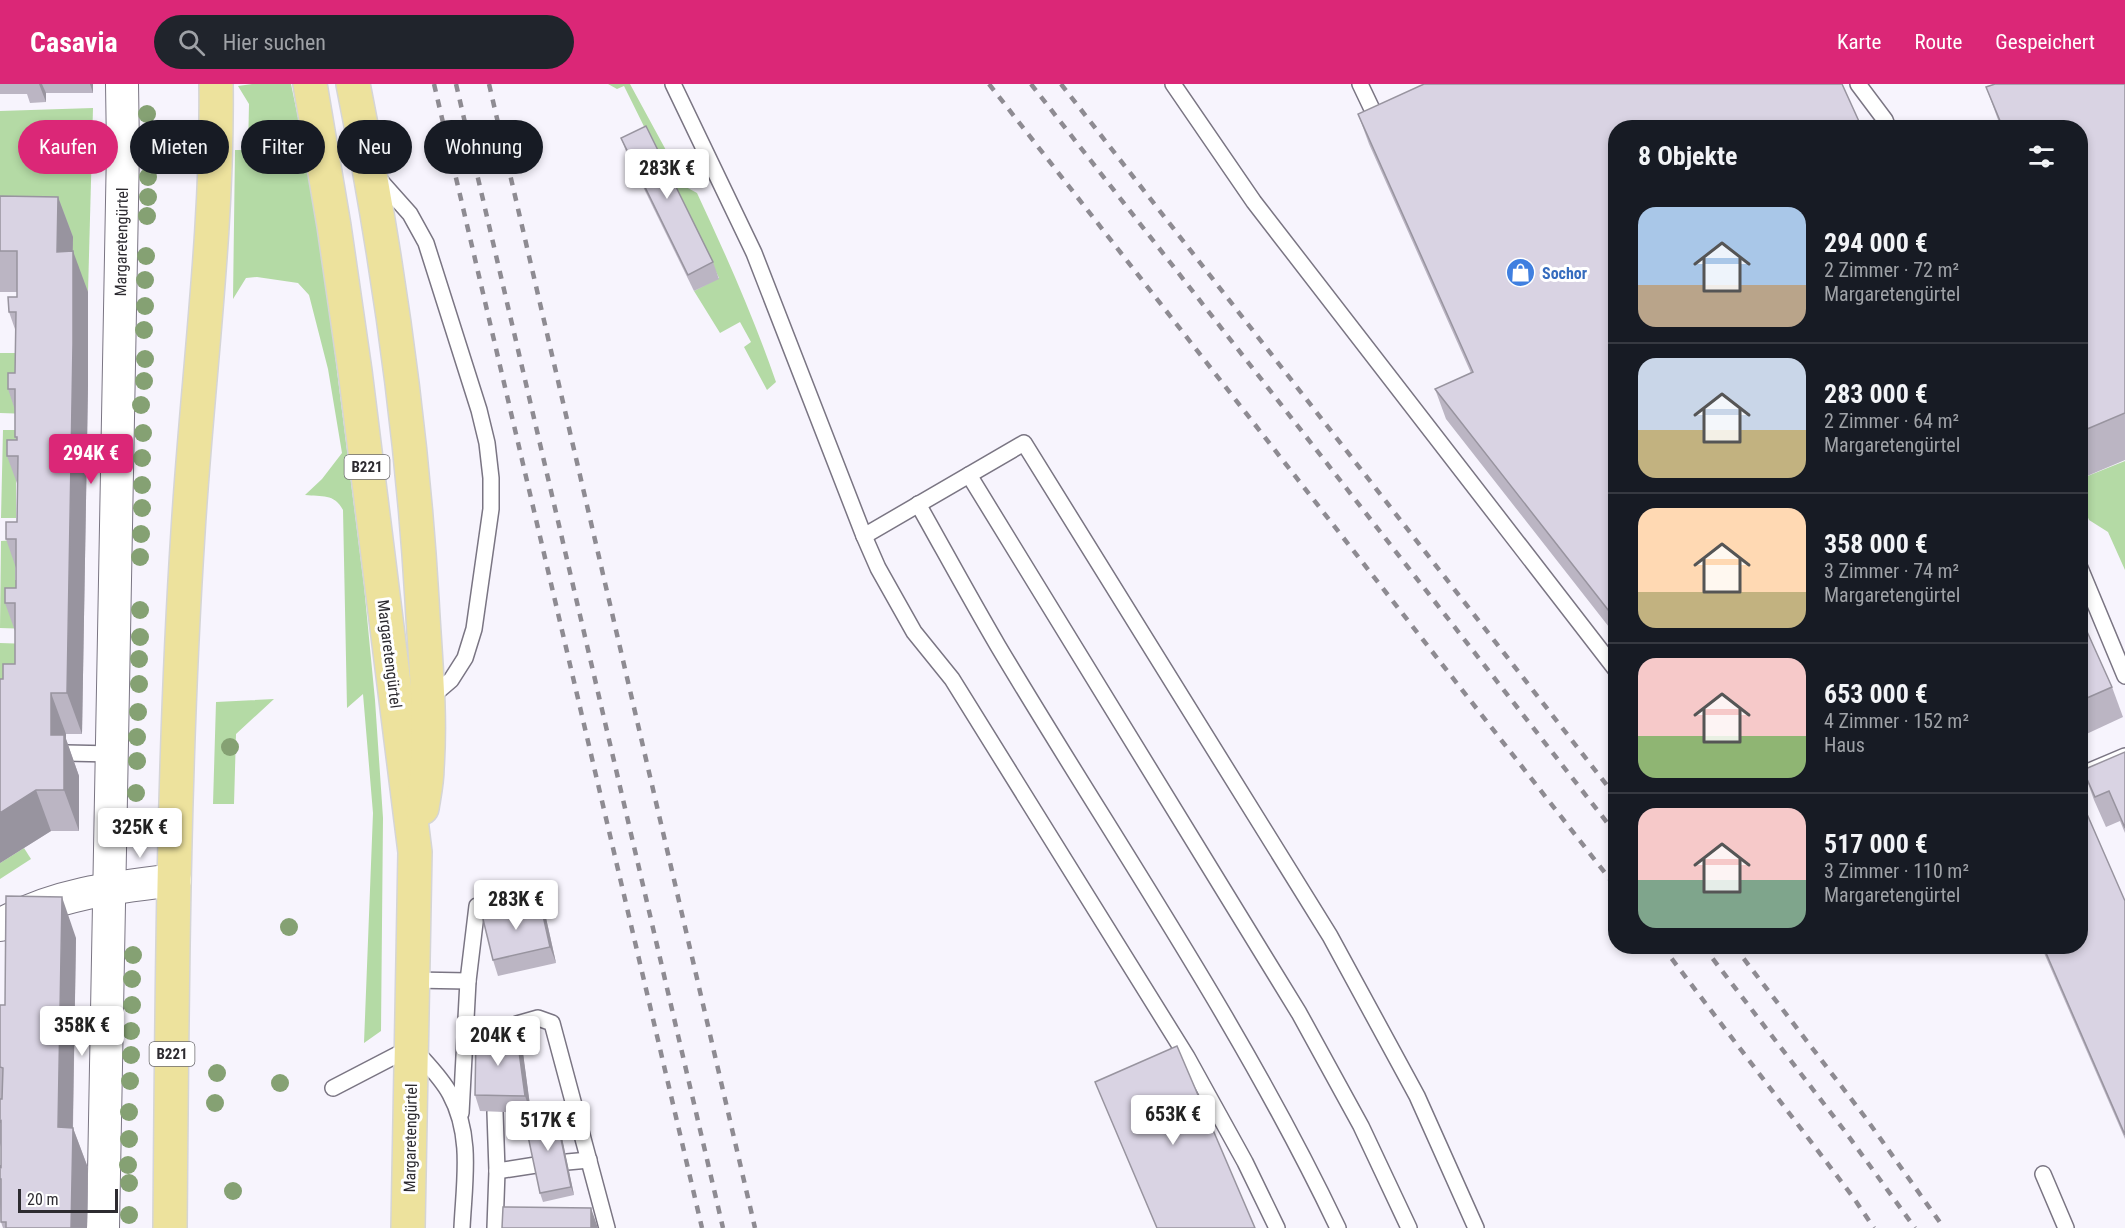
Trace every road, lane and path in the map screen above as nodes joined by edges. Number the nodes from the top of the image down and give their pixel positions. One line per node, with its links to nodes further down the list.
1 (122, 84): 22 (street, Margaretengürtel)
2 (216, 84): 26 (main road, B221)
3 (309, 84): 25 (main road, Margaretengürtel / B221)
4 (353, 84): 9 (main road, B221)
5 (673, 84): 16 (lane)
6 (1173, 84): 18 (lane)
7 (1360, 84): 11 (lane)
8 (1858, 84): 10 (lane)
9 (360, 120)
10 (1885, 120)
11 (1385, 136)
12 (371, 174): 20 (main road, B221)
13 (374, 174): 20 (lane)
14 (969, 475): 15 (lane); 50 (lane); 51 (lane)
15 (918, 504): 16 (lane); 49 (lane)
16 (864, 536): 48 (lane)
17 (2088, 587): 19 (lane)
18 (1608, 660)
19 (2125, 676)
20 (428, 700): 25 (main road, B221)
21 (66, 753): 22 (lane)
22 (113, 754): 27 (street, Margaretengürtel)
23 (2125, 756): 24 (lane)
24 (2088, 772)
25 (415, 852): 30 (main road, Margaretengürtel / B221)
26 (175, 879): 27 (street); 42 (main road, B221)
27 (111, 887): 29 (street); 43 (street, Margaretengürtel)
28 (514, 897): 31 (lane)
29 (0, 925)
30 (413, 980): 31 (lane); 32 (main road, Margaretengürtel / B221)
31 (468, 981): 36 (lane)
32 (412, 1047): 34 (lane); 36 (lane); 44 (main road, Margaretengürtel / B221)
33 (492, 1054): 37 (lane)
34 (333, 1088)
35 (495, 1112): 40 (lane)
36 (460, 1119): 45 (lane)
37 (589, 1160): 38 (lane); 47 (lane)
38 (567, 1162)
39 (536, 1165): 40 (lane)
40 (497, 1171): 46 (lane)
41 (2043, 1174): 52 (lane)
42 (173, 1220)
43 (103, 1228)
44 (408, 1228)
45 (462, 1228)
46 (495, 1228)
47 (607, 1228)
48 (1277, 1228)
49 (1338, 1228)
50 (1409, 1228)
51 (1476, 1228)
52 (2066, 1228)

